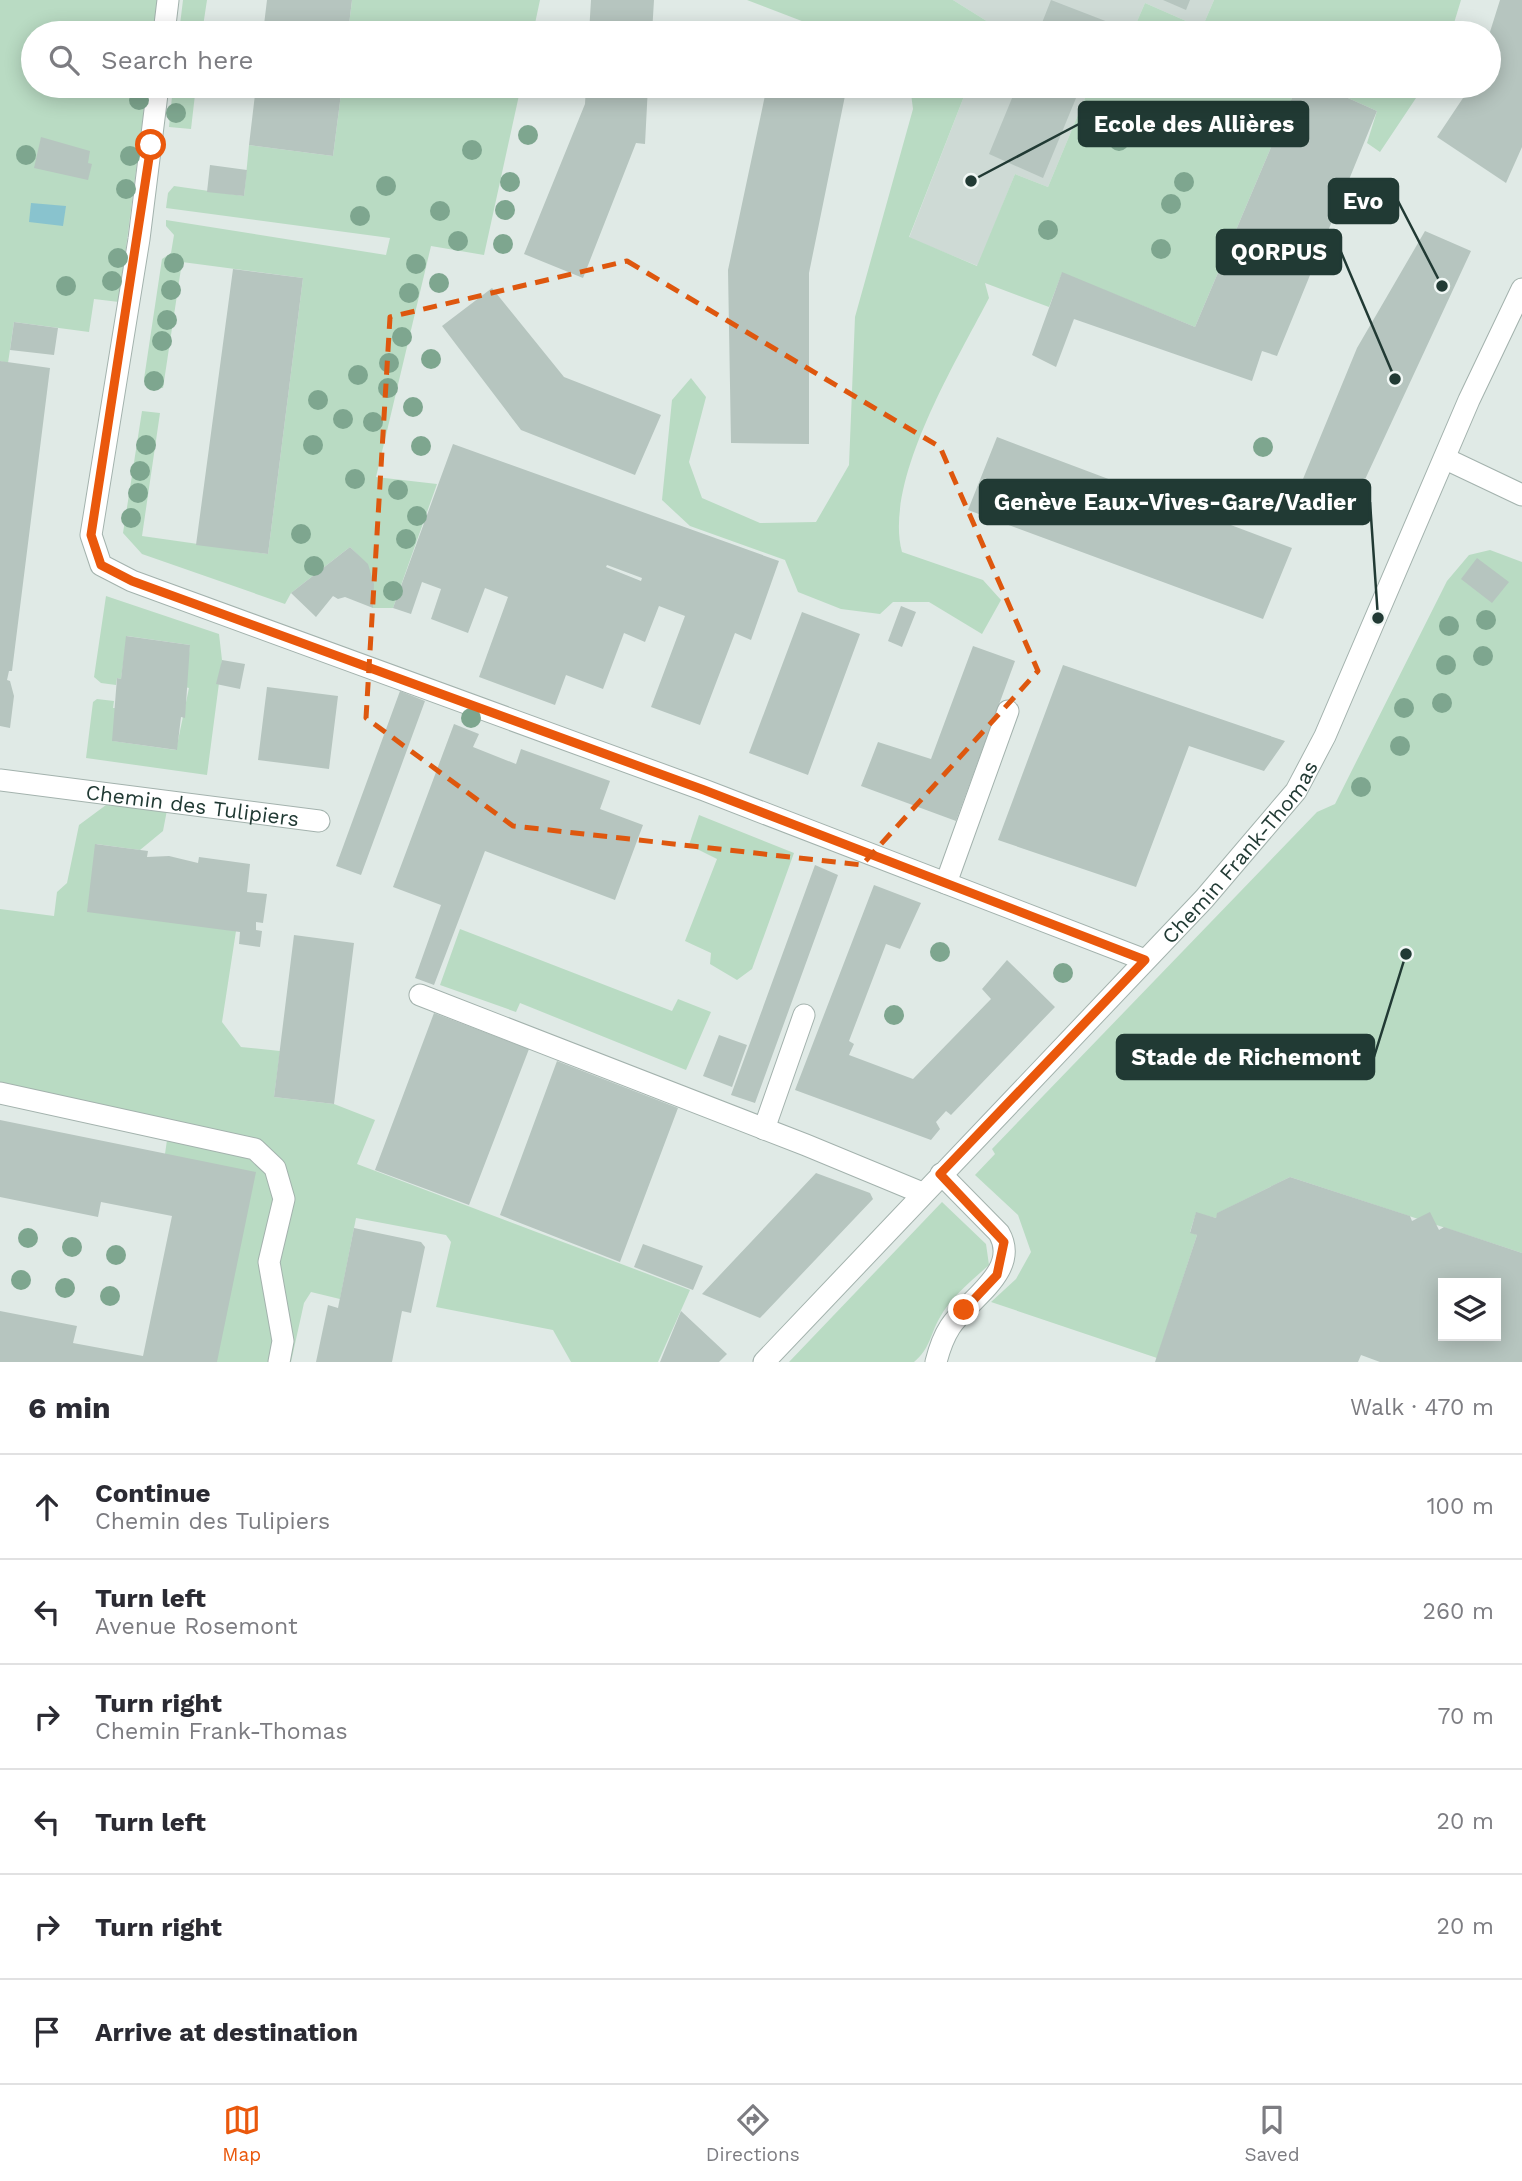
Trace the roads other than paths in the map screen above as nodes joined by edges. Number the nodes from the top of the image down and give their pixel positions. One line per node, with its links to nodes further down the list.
1 (168, 0): 2 (street)
2 (165, 21)
3 (157, 98): 10 (street)
4 (1522, 289): 5 (street, Chemin Frank-Thomas)
5 (1446, 459): 6 (street); 11 (street, Chemin Frank-Thomas)
6 (1522, 495)
7 (1008, 711): 10 (street)
8 (0, 780): 9 (street, Chemin des Tulipiers)
9 (318, 821)
10 (946, 884): 11 (street)
11 (1145, 960): 16 (street, Chemin Frank-Thomas)
12 (420, 995): 15 (street)
13 (804, 1015): 15 (street)
14 (0, 1093): 18 (street)
15 (764, 1129): 17 (street)
16 (940, 1174): 17 (street, Chemin Frank-Thomas); 20 (street)
17 (922, 1194): 19 (street, Chemin Frank-Thomas)
18 (279, 1362)
19 (764, 1362)
20 (936, 1362)

